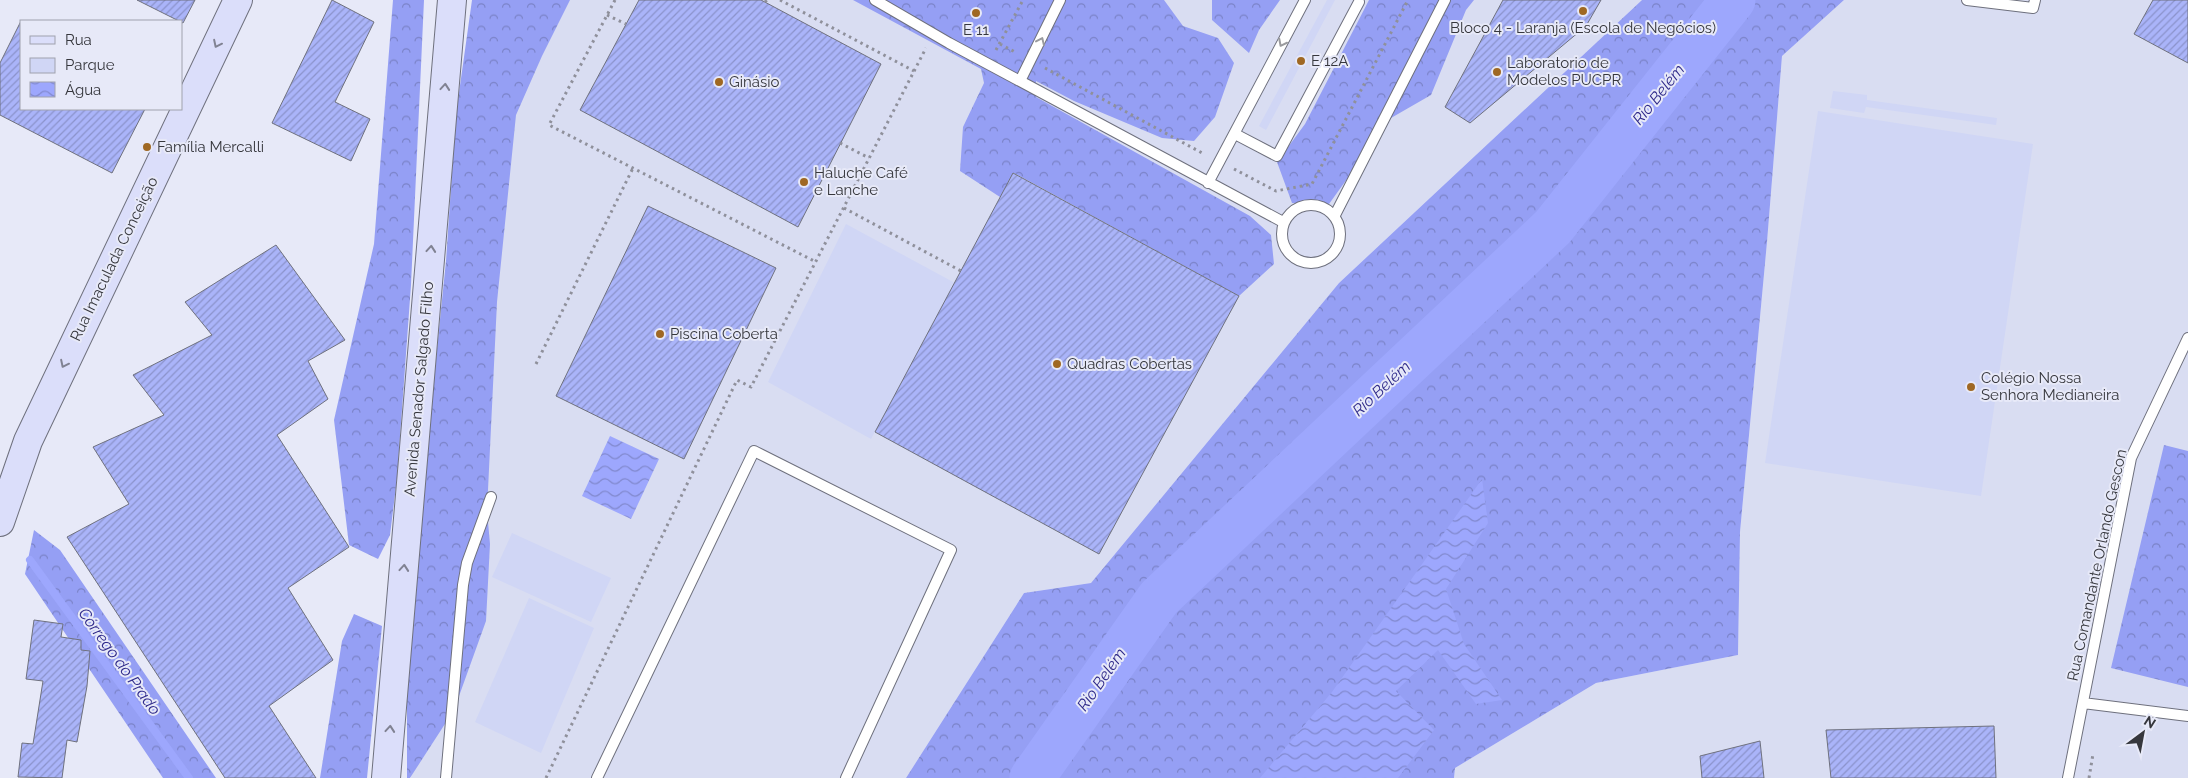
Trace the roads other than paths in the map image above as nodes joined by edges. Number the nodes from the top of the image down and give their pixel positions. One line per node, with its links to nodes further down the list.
1 (238, 0): 17 (main road, Rua Imaculada Conceição, one-way to 17)
2 (452, 0): 20 (main road, Avenida Senador Salgado Filho, one-way to 2)
3 (875, 0): 10 (lane)
4 (1060, 0): 10 (lane, one-way to 4)
5 (1305, 0): 11 (lane, one-way to 11)
6 (1445, 0): 13 (lane)
7 (1967, 0): 8 (lane)
8 (2035, 0)
9 (1358, 1): 11 (lane)
10 (1020, 81): 12 (lane)
11 (1235, 134): 12 (lane)
12 (1208, 183): 14 (lane)
13 (1335, 215): 14 (lane); 14 (lane)
14 (1283, 222)
15 (2188, 338): 18 (lane, Rua Comandante Orlando Gescon)
16 (491, 497): 21 (lane)
17 (0, 522)
18 (2083, 703): 19 (lane); 24 (lane, Rua Comandante Orlando Gescon)
19 (2188, 716)
20 (386, 778)
21 (446, 778)
22 (597, 778): 23 (lane)
23 (846, 778)
24 (2068, 778)

